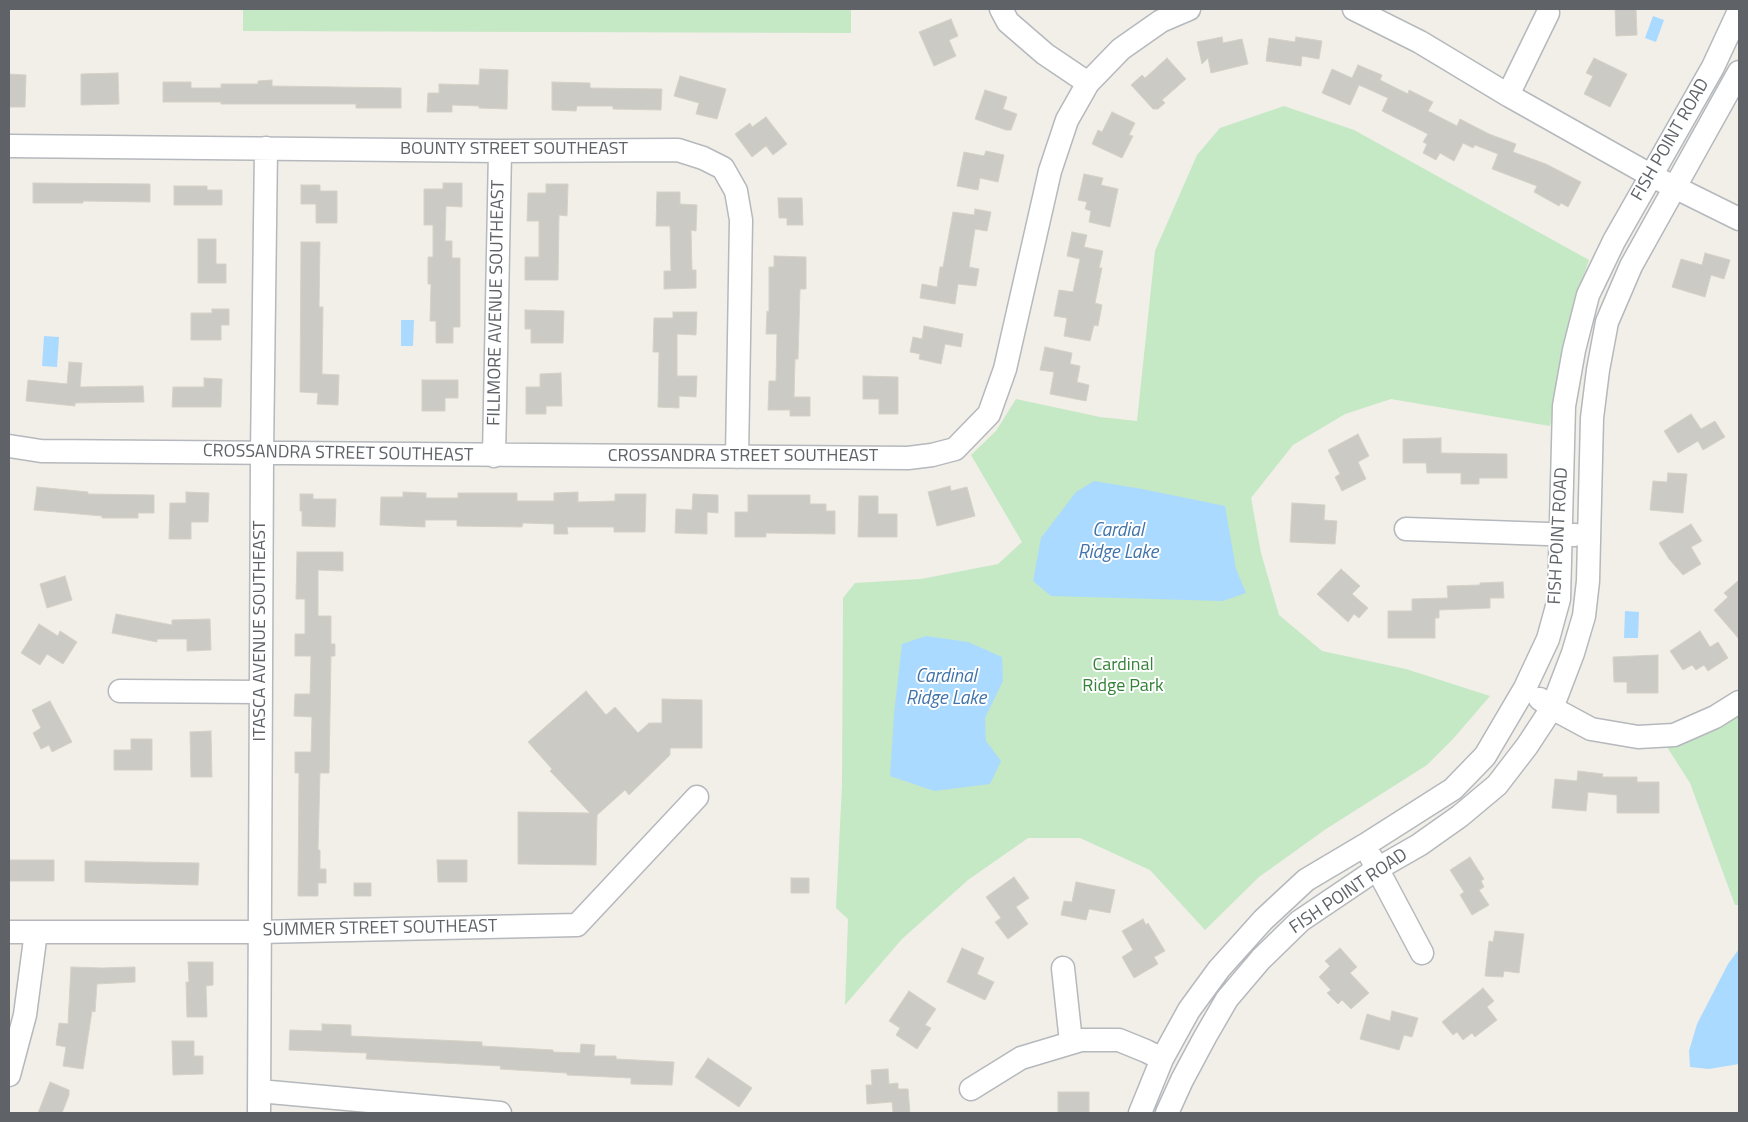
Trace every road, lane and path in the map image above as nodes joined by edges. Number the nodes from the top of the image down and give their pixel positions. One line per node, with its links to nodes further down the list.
1 (1001, 9): 7 (street)
2 (1189, 9): 7 (street, CROSSANDRA STREET SOUTHEAST)
3 (1354, 9): 8 (street)
4 (1739, 12): 12 (street, FISH POINT ROAD)
5 (1548, 13): 8 (street)
6 (1739, 72): 13 (street, FISH POINT ROAD)
7 (1088, 83): 18 (street, CROSSANDRA STREET SOUTHEAST)
8 (1508, 95): 12 (street)
9 (9, 146): 10 (street, BOUNTY STREET SOUTHEAST)
10 (266, 148): 11 (street, BOUNTY STREET SOUTHEAST); 16 (street, ITASCA AVENUE SOUTHEAST)
11 (500, 151): 17 (street, FILLMORE AVENUE SOUTHEAST); 18 (street, BOUNTY STREET SOUTHEAST)
12 (1650, 175): 13 (street); 20 (street, FISH POINT ROAD)
13 (1675, 187): 14 (street); 21 (street, FISH POINT ROAD)
14 (1739, 219)
15 (9, 446): 16 (street, CROSSANDRA STREET SOUTHEAST)
16 (262, 453): 17 (street, CROSSANDRA STREET SOUTHEAST); 24 (street, ITASCA AVENUE SOUTHEAST)
17 (494, 456): 18 (street, CROSSANDRA STREET SOUTHEAST)
18 (737, 457)
19 (1406, 529): 20 (street)
20 (1562, 534): 21 (street); 22 (street, FISH POINT ROAD)
21 (1588, 536): 26 (street, FISH POINT ROAD)
22 (1525, 688): 26 (street); 28 (street, FISH POINT ROAD)
23 (120, 692): 24 (street)
24 (260, 692): 32 (street, ITASCA AVENUE SOUTHEAST)
25 (1739, 702): 26 (street)
26 (1552, 708): 29 (street, FISH POINT ROAD)
27 (697, 797): 32 (street, SUMMER STREET SOUTHEAST)
28 (1364, 845): 29 (street); 36 (street, FISH POINT ROAD)
29 (1377, 869): 33 (street); 42 (street, FISH POINT ROAD)
30 (9, 932): 31 (street, SUMMER STREET SOUTHEAST)
31 (36, 932): 32 (street, SUMMER STREET SOUTHEAST); 37 (street)
32 (259, 932): 39 (street, ITASCA AVENUE SOUTHEAST)
33 (1422, 953)
34 (1063, 968): 35 (street)
35 (1071, 1042): 36 (street); 38 (street)
36 (1162, 1059): 41 (street, FISH POINT ROAD)
37 (9, 1075)
38 (971, 1089)
39 (259, 1102): 40 (street)
40 (491, 1113)
41 (1140, 1113)
42 (1167, 1113)

